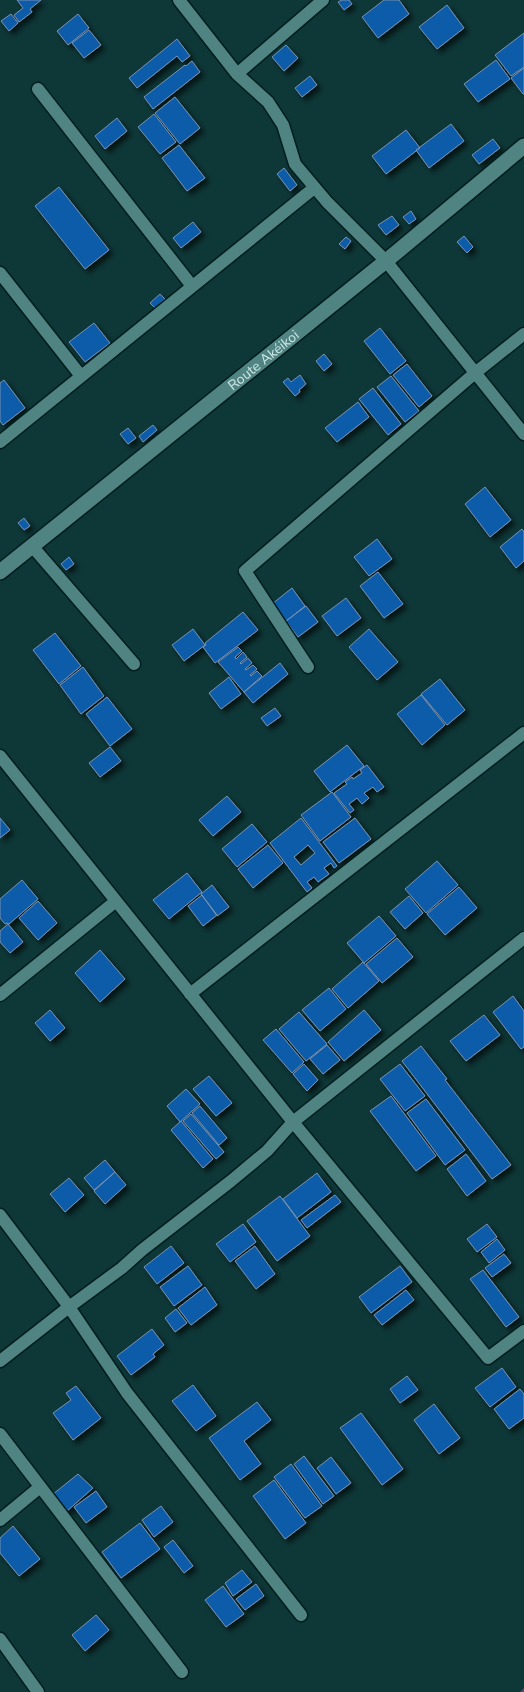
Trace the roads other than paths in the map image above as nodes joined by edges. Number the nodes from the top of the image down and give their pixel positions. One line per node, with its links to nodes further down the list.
1 (179, 0): 3 (street)
2 (323, 0): 3 (street)
3 (238, 74): 6 (street)
4 (38, 89): 9 (street)
5 (524, 146): 7 (street, Route Akéikoi)
6 (314, 188): 7 (street); 9 (street)
7 (386, 261): 11 (street); 15 (street, Route Akéikoi)
8 (0, 273): 12 (street)
9 (192, 286): 12 (street)
10 (524, 334): 11 (street)
11 (475, 373): 13 (street); 18 (street)
12 (81, 376): 14 (street)
13 (524, 434)
14 (0, 442)
15 (32, 546): 16 (street, Route Akéikoi); 17 (street)
16 (0, 572)
17 (134, 664)
18 (308, 667)
19 (524, 733): 23 (street)
20 (0, 756): 21 (street)
21 (116, 901): 23 (street); 24 (street)
22 (524, 938): 25 (street)
23 (190, 994): 25 (street)
24 (0, 995)
25 (293, 1122): 27 (street); 28 (street)
26 (0, 1215): 27 (street)
27 (69, 1306): 29 (street); 33 (street)
28 (524, 1331)
29 (0, 1361)
30 (0, 1434): 31 (street)
31 (40, 1487): 32 (street); 35 (street)
32 (0, 1520)
33 (302, 1615)
34 (0, 1639): 36 (street)
35 (182, 1672)
36 (38, 1692)

